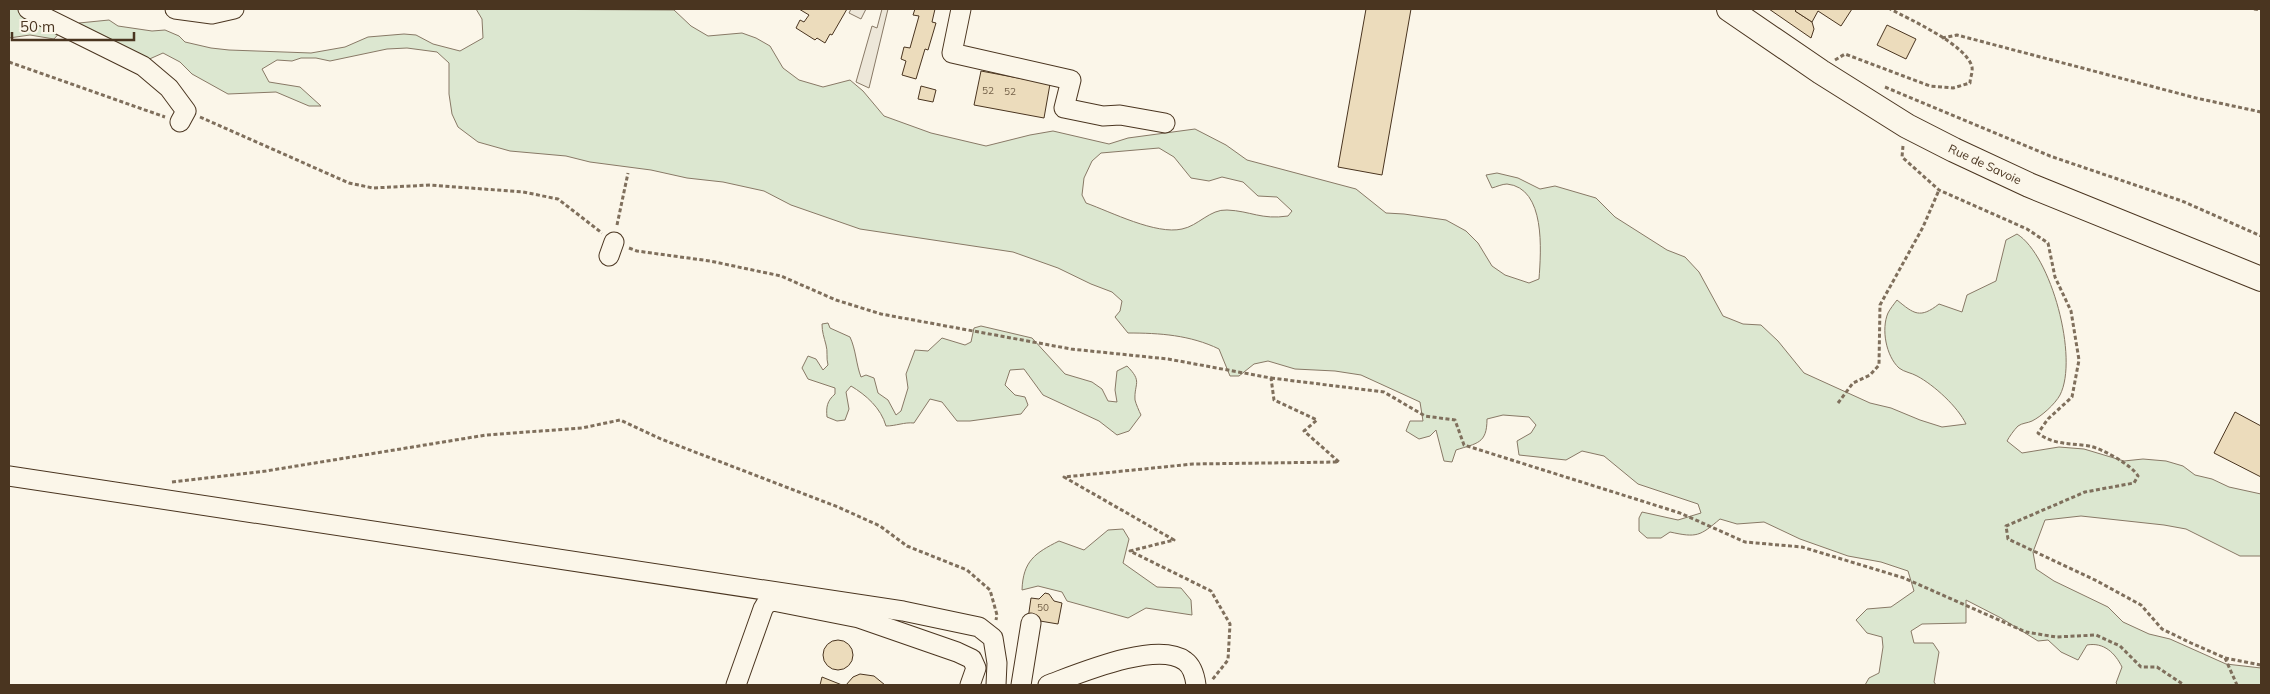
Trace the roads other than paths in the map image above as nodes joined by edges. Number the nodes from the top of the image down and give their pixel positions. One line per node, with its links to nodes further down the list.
1 (28, 9): 6 (street)
2 (175, 9): 3 (street)
3 (234, 9)
4 (961, 9): 7 (street)
5 (1729, 9): 8 (main road, Rue de Savoie)
6 (183, 117)
7 (1166, 123)
8 (2261, 279)
9 (9, 476): 13 (street)
10 (1031, 623): 14 (street)
11 (736, 685): 12 (street)
12 (970, 685)
13 (996, 685)
14 (1021, 685)
15 (1048, 685): 16 (street)
16 (1196, 685)

